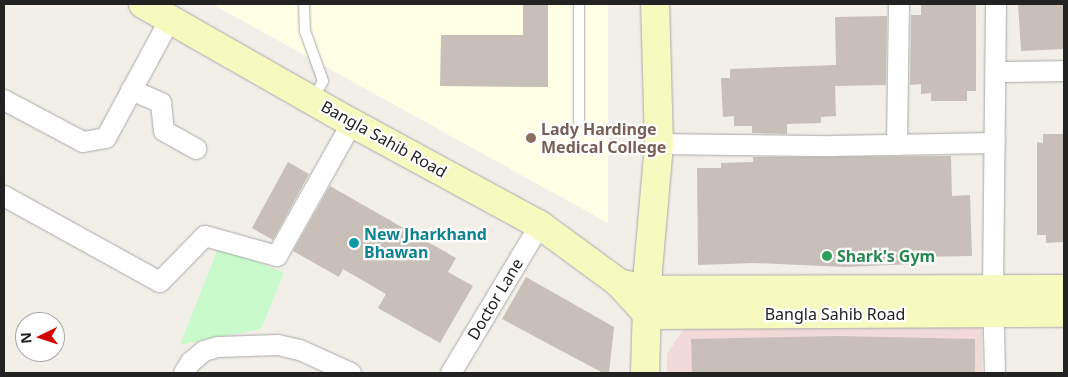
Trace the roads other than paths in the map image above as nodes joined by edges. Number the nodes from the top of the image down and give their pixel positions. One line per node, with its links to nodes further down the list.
1 (143, 4): 7 (street, Bangla Sahib Road)
2 (304, 4): 12 (lane)
3 (580, 4): 13 (lane)
4 (655, 4): 16 (street)
5 (898, 4): 17 (street)
6 (996, 4): 9 (street)
7 (170, 19): 10 (street); 12 (street, Bangla Sahib Road)
8 (1064, 71): 9 (street)
9 (996, 72): 15 (street)
10 (132, 90): 11 (street); 18 (street)
11 (4, 100)
12 (313, 100): 14 (street, Bangla Sahib Road)
13 (579, 121)
14 (352, 123): 19 (street); 20 (street, Bangla Sahib Road)
15 (995, 143): 17 (street); 22 (street)
16 (659, 144): 17 (street); 23 (street)
17 (898, 145)
18 (196, 149)
19 (4, 196)
20 (540, 225): 23 (street, Bangla Sahib Road); 27 (street, Doctor Lane)
21 (1064, 289): 22 (street, Bangla Sahib Road)
22 (993, 301): 23 (street, Bangla Sahib Road); 24 (street, Bangla Sahib Road); 29 (street)
23 (648, 303): 28 (street)
24 (1064, 313)
25 (184, 373): 26 (street)
26 (351, 373)
27 (450, 373)
28 (645, 373)
29 (995, 373)

